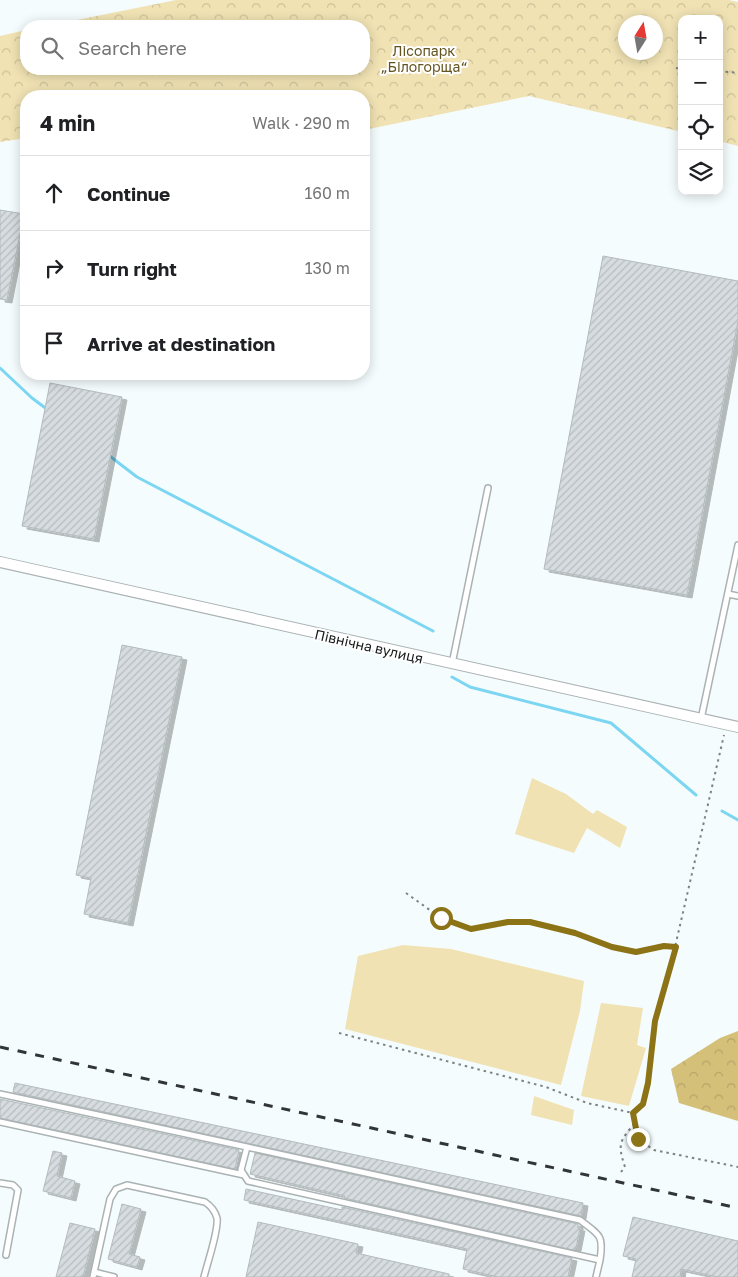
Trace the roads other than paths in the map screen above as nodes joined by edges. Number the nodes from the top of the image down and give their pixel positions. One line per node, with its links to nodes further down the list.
1 (488, 488): 6 (lane)
2 (738, 545): 4 (lane)
3 (0, 562): 6 (street, Північна вулиця)
4 (728, 594): 5 (lane); 7 (lane)
5 (738, 596)
6 (452, 664): 7 (street, Північна вулиця)
7 (701, 720): 8 (street, Північна вулиця)
8 (738, 728)
9 (0, 1094): 11 (lane)
10 (0, 1122): 12 (lane)
11 (247, 1147): 12 (lane); 15 (lane)
12 (244, 1175): 15 (lane)
13 (0, 1183): 14 (lane)
14 (6, 1255)
15 (600, 1260): 19 (lane)
16 (93, 1275): 17 (lane); 18 (lane)
17 (114, 1277)
18 (204, 1277)
19 (596, 1277)

